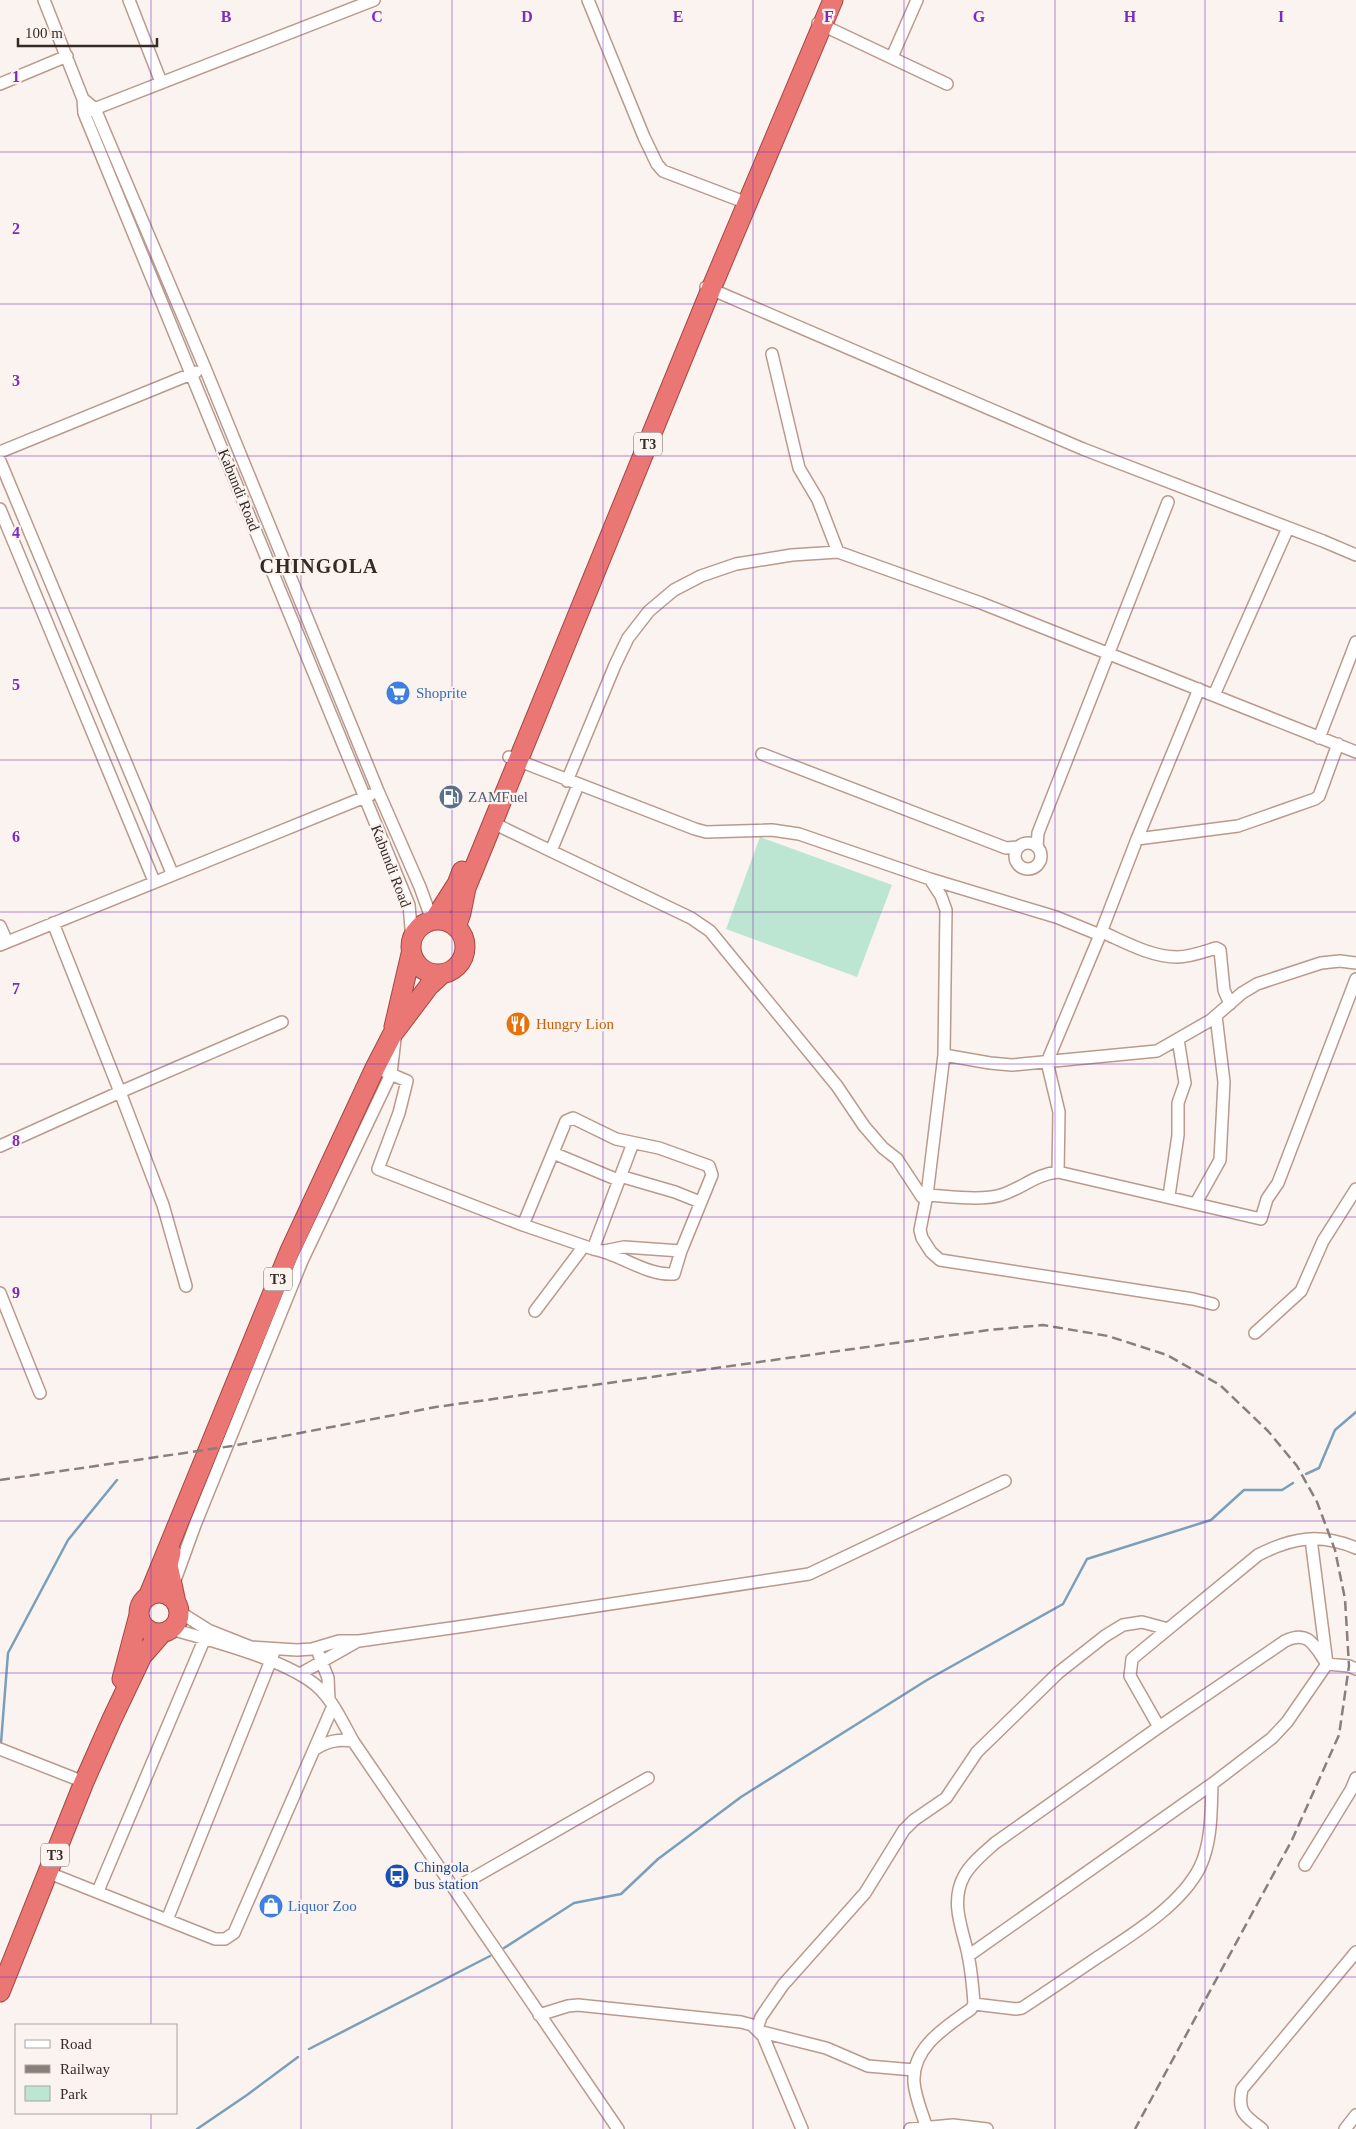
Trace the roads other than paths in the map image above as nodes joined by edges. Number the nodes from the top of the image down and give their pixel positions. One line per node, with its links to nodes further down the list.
1 (44, 0): 9 (street, Kabundi Road)
2 (129, 0): 11 (street)
3 (374, 0): 11 (street)
4 (588, 0): 15 (street)
5 (822, 0): 8 (highway, T3)
6 (833, 0): 8 (highway, T3)
7 (917, 0): 10 (street)
8 (818, 23): 10 (street); 15 (highway, T3)
9 (67, 56): 12 (street); 14 (street, Kabundi Road)
10 (892, 57): 13 (street)
11 (161, 82): 14 (street)
12 (0, 84)
13 (947, 84)
14 (89, 111): 18 (street, Kabundi Road); 19 (street, Kabundi Road)
15 (743, 202): 16 (highway, T3)
16 (707, 287): 26 (street); 41 (highway, T3)
17 (772, 354): 27 (street)
18 (205, 368): 19 (street); 23 (street, Kabundi Road)
19 (191, 374): 20 (street); 25 (street, Kabundi Road)
20 (0, 452)
21 (0, 460): 29 (street)
22 (1168, 502): 32 (street)
23 (261, 504): 25 (street); 44 (street, Kabundi Road)
24 (0, 509): 30 (street)
25 (247, 510): 45 (street, Kabundi Road)
26 (1288, 528): 28 (street); 34 (street)
27 (838, 552): 32 (street); 42 (street)
28 (1356, 555)
29 (54, 590): 30 (street); 35 (street)
30 (36, 597): 37 (street)
31 (1356, 642): 36 (street)
32 (1109, 653): 33 (street); 47 (street)
33 (1199, 689): 34 (street); 48 (street)
34 (1214, 695): 36 (street)
35 (115, 736): 37 (street); 52 (street)
36 (1318, 738): 38 (street)
37 (97, 743): 54 (street)
38 (1338, 744): 39 (street); 48 (street)
39 (1356, 752)
40 (762, 754): 49 (street)
41 (514, 759): 42 (street); 46 (highway, T3); 56 (highway, T3)
42 (567, 781): 43 (street)
43 (578, 785): 51 (street); 53 (street)
44 (378, 791): 45 (street); 55 (street, Kabundi Road)
45 (364, 797): 52 (street); 63 (street, Kabundi Road)
46 (493, 823): 51 (street); 60 (highway, T3)
47 (1038, 833): 49 (street); 50 (street)
48 (1137, 839): 61 (street)
49 (1016, 846): 50 (street); 50 (street)
50 (1037, 847)
51 (551, 851): 83 (street)
52 (172, 873): 54 (street)
53 (930, 879): 61 (street); 73 (street)
54 (154, 882): 58 (street)
55 (420, 887): 56 (street); 57 (street, Kabundi Road)
56 (452, 892): 57 (highway, T3)
57 (433, 920): 60 (highway); 63 (highway, T3)
58 (53, 923): 62 (street); 76 (street)
59 (0, 926): 62 (street)
60 (456, 927): 65 (highway, T3)
61 (1101, 934): 67 (street); 74 (street)
62 (3, 943)
63 (411, 946): 65 (highway); 70 (highway, T3)
64 (1356, 963): 67 (street)
65 (442, 974): 70 (highway, T3)
66 (1356, 979): 86 (street)
67 (1230, 1004): 68 (street)
68 (1216, 1016): 71 (street); 86 (street)
69 (282, 1022): 76 (street)
70 (394, 1033): 72 (highway, T3); 75 (street)
71 (1178, 1039): 74 (street); 84 (street)
72 (383, 1052): 75 (street); 97 (highway, T3)
73 (944, 1055): 74 (street); 83 (street)
74 (1047, 1062): 80 (street)
75 (390, 1074): 87 (street); 101 (street)
76 (120, 1092): 78 (street); 90 (street)
77 (633, 1143): 79 (street); 81 (street); 85 (street)
78 (0, 1146)
79 (553, 1152): 81 (street); 87 (street)
80 (1058, 1172): 83 (street); 84 (street)
81 (619, 1178): 85 (street); 88 (street)
82 (1356, 1189): 94 (street)
83 (924, 1196): 92 (street)
84 (1169, 1196): 86 (street)
85 (700, 1202): 89 (street)
86 (1196, 1203)
87 (523, 1225): 88 (street)
88 (594, 1249): 89 (street); 89 (street); 93 (street)
89 (681, 1250)
90 (186, 1286)
91 (0, 1293): 95 (street)
92 (1213, 1304)
93 (535, 1311)
94 (1255, 1333)
95 (40, 1393)
96 (1005, 1481): 106 (street)
97 (175, 1528): 100 (highway, T3); 101 (highway, T3)
98 (1311, 1539): 99 (street); 103 (street); 112 (street)
99 (1356, 1548)
100 (148, 1597): 101 (highway); 102 (highway, T3)
101 (175, 1601): 104 (highway, T3); 105 (street)
102 (139, 1615): 104 (highway); 117 (highway, T3)
103 (1168, 1629): 118 (street); 136 (street)
104 (167, 1631): 105 (street); 117 (highway, T3)
105 (207, 1634): 108 (street); 110 (street); 129 (street)
106 (359, 1640): 107 (street); 109 (street)
107 (312, 1649): 108 (street); 111 (street)
108 (274, 1650): 110 (street)
109 (337, 1652): 111 (street); 114 (street)
110 (270, 1662): 115 (street); 130 (street)
111 (322, 1662): 114 (street); 115 (street)
112 (1327, 1664): 113 (street); 118 (street); 125 (street)
113 (1356, 1669)
114 (326, 1673): 116 (street)
115 (300, 1674): 116 (street)
116 (331, 1703): 119 (street); 121 (street)
117 (112, 1719): 124 (highway, T3)
118 (1159, 1727): 132 (street)
119 (353, 1741): 121 (street); 128 (street)
120 (0, 1749): 124 (street)
121 (315, 1749): 130 (street)
122 (648, 1778): 128 (street)
123 (1356, 1778): 126 (street)
124 (84, 1782): 127 (highway, T3)
125 (1212, 1784): 132 (street); 134 (street)
126 (1305, 1864)
127 (48, 1873): 129 (street); 133 (highway, T3)
128 (454, 1889): 135 (street)
129 (98, 1891): 130 (street)
130 (167, 1920)
131 (1356, 1952): 144 (street)
132 (968, 1956): 134 (street)
133 (0, 1992)
134 (974, 2004): 137 (street)
135 (539, 2015): 136 (street); 140 (street)
136 (758, 2030): 137 (street); 141 (street)
137 (914, 2070): 139 (street)
138 (1356, 2116): 145 (street)
139 (926, 2126): 142 (street); 143 (street)
140 (618, 2129)
141 (802, 2129)
142 (910, 2129)
143 (987, 2129)
144 (1262, 2129)
145 (1345, 2129)

